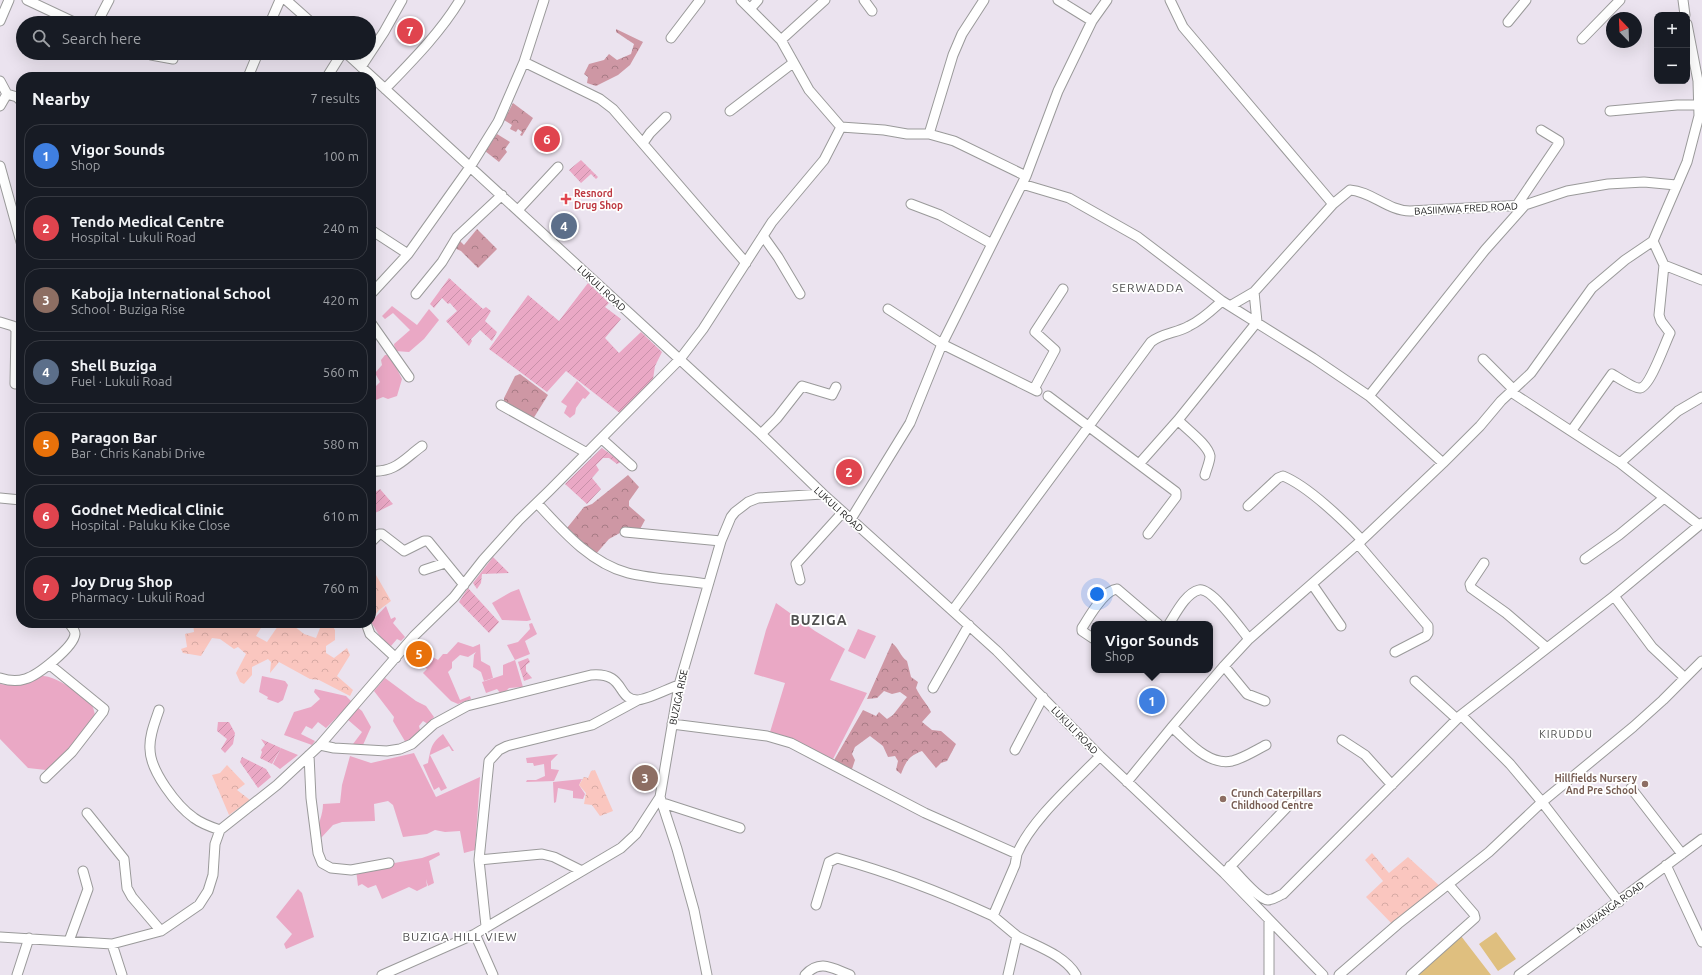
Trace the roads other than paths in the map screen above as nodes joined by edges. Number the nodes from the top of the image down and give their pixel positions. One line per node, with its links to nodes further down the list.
1 (9, 0): 29 (street)
2 (27, 0): 24 (street)
3 (109, 0): 25 (street)
4 (280, 0): 26 (street)
5 (286, 0): 27 (street)
6 (402, 0): 35 (street)
7 (460, 0): 48 (street)
8 (544, 0): 40 (street)
9 (700, 0): 31 (street)
10 (741, 0): 21 (street)
11 (758, 0): 21 (street)
12 (825, 0): 33 (street)
13 (864, 0): 22 (street)
14 (984, 0): 59 (street)
15 (1058, 0): 28 (street)
16 (1107, 0): 28 (street)
17 (1170, 0): 68 (street)
18 (1526, 0): 30 (street)
19 (1620, 0): 32 (street)
20 (1683, 0): 23 (street)
21 (750, 9): 33 (street)
22 (872, 11)
23 (1685, 12)
24 (61, 16)
25 (101, 16)
26 (273, 16)
27 (304, 16)
28 (1092, 20): 64 (street)
29 (0, 21)
30 (1508, 22)
31 (671, 38)
32 (1582, 39)
33 (780, 40): 41 (street)
34 (1690, 40): 52 (street)
35 (376, 44)
36 (255, 60): 43 (street)
37 (338, 60): 44 (street)
38 (354, 60): 42 (street, LUKULI ROAD)
39 (365, 60): 42 (street)
40 (524, 62): 60 (street); 62 (street)
41 (793, 63): 53 (street); 57 (street)
42 (361, 67): 45 (street, LUKULI ROAD)
43 (250, 72)
44 (330, 72)
45 (366, 72)
46 (0, 81): 49 (street)
47 (376, 81): 48 (street, LUKULI ROAD)
48 (385, 89): 62 (street, LUKULI ROAD)
49 (7, 94): 50 (street); 51 (street)
50 (16, 98)
51 (0, 106)
52 (1699, 106): 54 (street); 55 (street)
53 (730, 111)
54 (1610, 111)
55 (1701, 116): 65 (street)
56 (666, 117): 60 (street)
57 (842, 127): 59 (street); 73 (street)
58 (1541, 130): 69 (street)
59 (929, 134): 64 (street)
60 (643, 143): 77 (street)
61 (0, 166): 71 (street)
62 (470, 167): 66 (street, LUKULI ROAD); 76 (street)
63 (558, 167): 70 (street)
64 (1024, 180): 75 (street); 85 (street)
65 (1676, 185): 69 (street, BASIIMWA FRED ROAD); 74 (street)
66 (502, 195): 70 (street, LUKULI ROAD); 83 (street)
67 (911, 204): 75 (street)
68 (1333, 204): 69 (street, BASIIMWA FRED ROAD); 82 (street, BASIIMWA FRED ROAD)
69 (1521, 205): 98 (street)
70 (518, 210): 92 (street, LUKULI ROAD)
71 (16, 224)
72 (376, 233): 76 (street)
73 (763, 236): 77 (street); 84 (street)
74 (1653, 241): 78 (street); 96 (street)
75 (992, 244): 90 (street)
76 (408, 254): 81 (street)
77 (746, 263): 92 (street)
78 (1664, 265): 79 (street); 103 (street)
79 (1702, 280)
80 (1063, 288): 90 (street)
81 (376, 289)
82 (1254, 292): 85 (street, BASIIMWA FRED ROAD); 88 (street)
83 (416, 294)
84 (800, 294)
85 (1226, 303): 88 (street); 102 (street, BASIIMWA FRED ROAD)
86 (888, 309): 90 (street)
87 (0, 322): 94 (street)
88 (1257, 322): 98 (street); 101 (street)
89 (376, 330): 93 (street)
90 (942, 344): 121 (street)
91 (1483, 358): 96 (street)
92 (680, 359): 104 (street, LUKULI ROAD); 105 (street)
93 (409, 377)
94 (15, 384)
95 (836, 387): 104 (street)
96 (1512, 391): 103 (street); 108 (street)
97 (1048, 396): 102 (street)
98 (1369, 396): 108 (street)
99 (1702, 397): 109 (street)
100 (501, 405): 107 (street)
101 (1178, 420): 110 (street); 113 (street)
102 (1089, 427): 110 (street); 137 (street, BASIIMWA FRED ROAD)
103 (1572, 430): 109 (street)
104 (761, 434): 114 (street, LUKULI ROAD)
105 (602, 439): 107 (street); 111 (street)
106 (422, 446): 112 (street)
107 (587, 454): 118 (street)
108 (1444, 463): 127 (street)
109 (1620, 463): 116 (street)
110 (1139, 464): 124 (street)
111 (632, 466)
112 (376, 471)
113 (1205, 475)
114 (823, 494): 120 (street, LUKULI ROAD); 126 (street, BUZIGA RISE)
115 (0, 498): 117 (street)
116 (1664, 498): 122 (street); 128 (street)
117 (16, 500)
118 (537, 503): 133 (street); 135 (street)
119 (1248, 506): 127 (street)
120 (843, 512): 121 (street, LUKULI ROAD); 132 (street)
121 (851, 519): 137 (street, LUKULI ROAD)
122 (1700, 524): 136 (street)
123 (625, 532): 126 (street)
124 (1148, 534)
125 (376, 537): 129 (street)
126 (720, 541): 133 (street, BUZIGA RISE)
127 (1360, 542): 134 (street); 147 (street)
128 (1585, 559)
129 (445, 563): 131 (street); 135 (street)
130 (1484, 563): 146 (street)
131 (424, 570)
132 (800, 580)
133 (707, 584): 155 (street, BUZIGA RISE)
134 (1312, 584): 141 (street); 145 (street)
135 (464, 585): 148 (street)
136 (1614, 596): 146 (street); 152 (street)
137 (953, 610): 140 (street, LUKULI ROAD)
138 (1154, 621): 144 (street)
139 (1171, 621): 145 (street)
140 (969, 625): 156 (street); 157 (street, LUKULI ROAD)
141 (1341, 626)
142 (72, 628): 150 (street)
143 (368, 628): 148 (street)
144 (1091, 637)
145 (1249, 639): 151 (street)
146 (1547, 648): 161 (street)
147 (1395, 652)
148 (396, 658): 165 (street)
149 (1702, 660): 152 (street)
150 (50, 665): 153 (street); 170 (street)
151 (1224, 666): 159 (street); 163 (street)
152 (1684, 677): 175 (street)
153 (0, 678)
154 (1415, 680): 161 (street)
155 (679, 684): 158 (street); 162 (street, BUZIGA RISE)
156 (933, 688)
157 (1043, 698): 167 (street); 169 (street, LUKULI ROAD)
158 (638, 700): 165 (street); 183 (street)
159 (1265, 701)
160 (159, 710): 179 (street)
161 (1458, 717): 172 (street); 175 (street)
162 (672, 724): 174 (street, BUZIGA RISE); 181 (street)
163 (1172, 727): 166 (street); 171 (street)
164 (1342, 740): 172 (street)
165 (320, 745): 168 (street)
166 (1266, 745)
167 (1015, 750)
168 (309, 755): 179 (street); 184 (street)
169 (1100, 756): 171 (street, LUKULI ROAD); 181 (street)
170 (44, 778)
171 (1127, 782): 186 (street, LUKULI ROAD)
172 (1392, 785): 186 (street)
173 (1631, 788): 182 (street)
174 (661, 800): 178 (street); 188 (street); 207 (street, BUZIGA RISE)
175 (1542, 802): 189 (street); 190 (street)
176 (1291, 803): 186 (street)
177 (88, 813): 195 (street)
178 (740, 828)
179 (220, 830): 195 (street)
180 (1702, 839): 182 (street, MUWANGA ROAD)
181 (1017, 854): 192 (street)
182 (1682, 854): 185 (street, MUWANGA ROAD)
183 (479, 860): 188 (street); 194 (street)
184 (389, 863)
185 (1666, 865): 190 (street, MUWANGA ROAD); 201 (street)
186 (1227, 870): 193 (street, LUKULI ROAD)
187 (83, 871): 200 (street)
188 (582, 871): 194 (street)
189 (1449, 884): 214 (street); 215 (street)
190 (1619, 902): 216 (street, MUWANGA ROAD)
191 (816, 905): 192 (street)
192 (993, 916): 197 (street)
193 (1269, 920): 212 (street); 213 (street, LUKULI ROAD)
194 (486, 926): 196 (street)
195 (161, 931): 202 (street)
196 (475, 934): 205 (street); 206 (street)
197 (1017, 936): 210 (street); 211 (street)
198 (0, 937): 199 (street)
199 (29, 938): 200 (street); 203 (street)
200 (69, 941): 202 (street)
201 (1702, 942)
202 (112, 944): 204 (street)
203 (17, 975)
204 (122, 975)
205 (382, 975)
206 (494, 975)
207 (707, 975)
208 (805, 975): 209 (street)
209 (850, 975)
210 (1008, 975)
211 (1076, 975)
212 (1269, 975)
213 (1323, 975)
214 (1339, 975)
215 (1411, 975)
216 (1519, 975)

